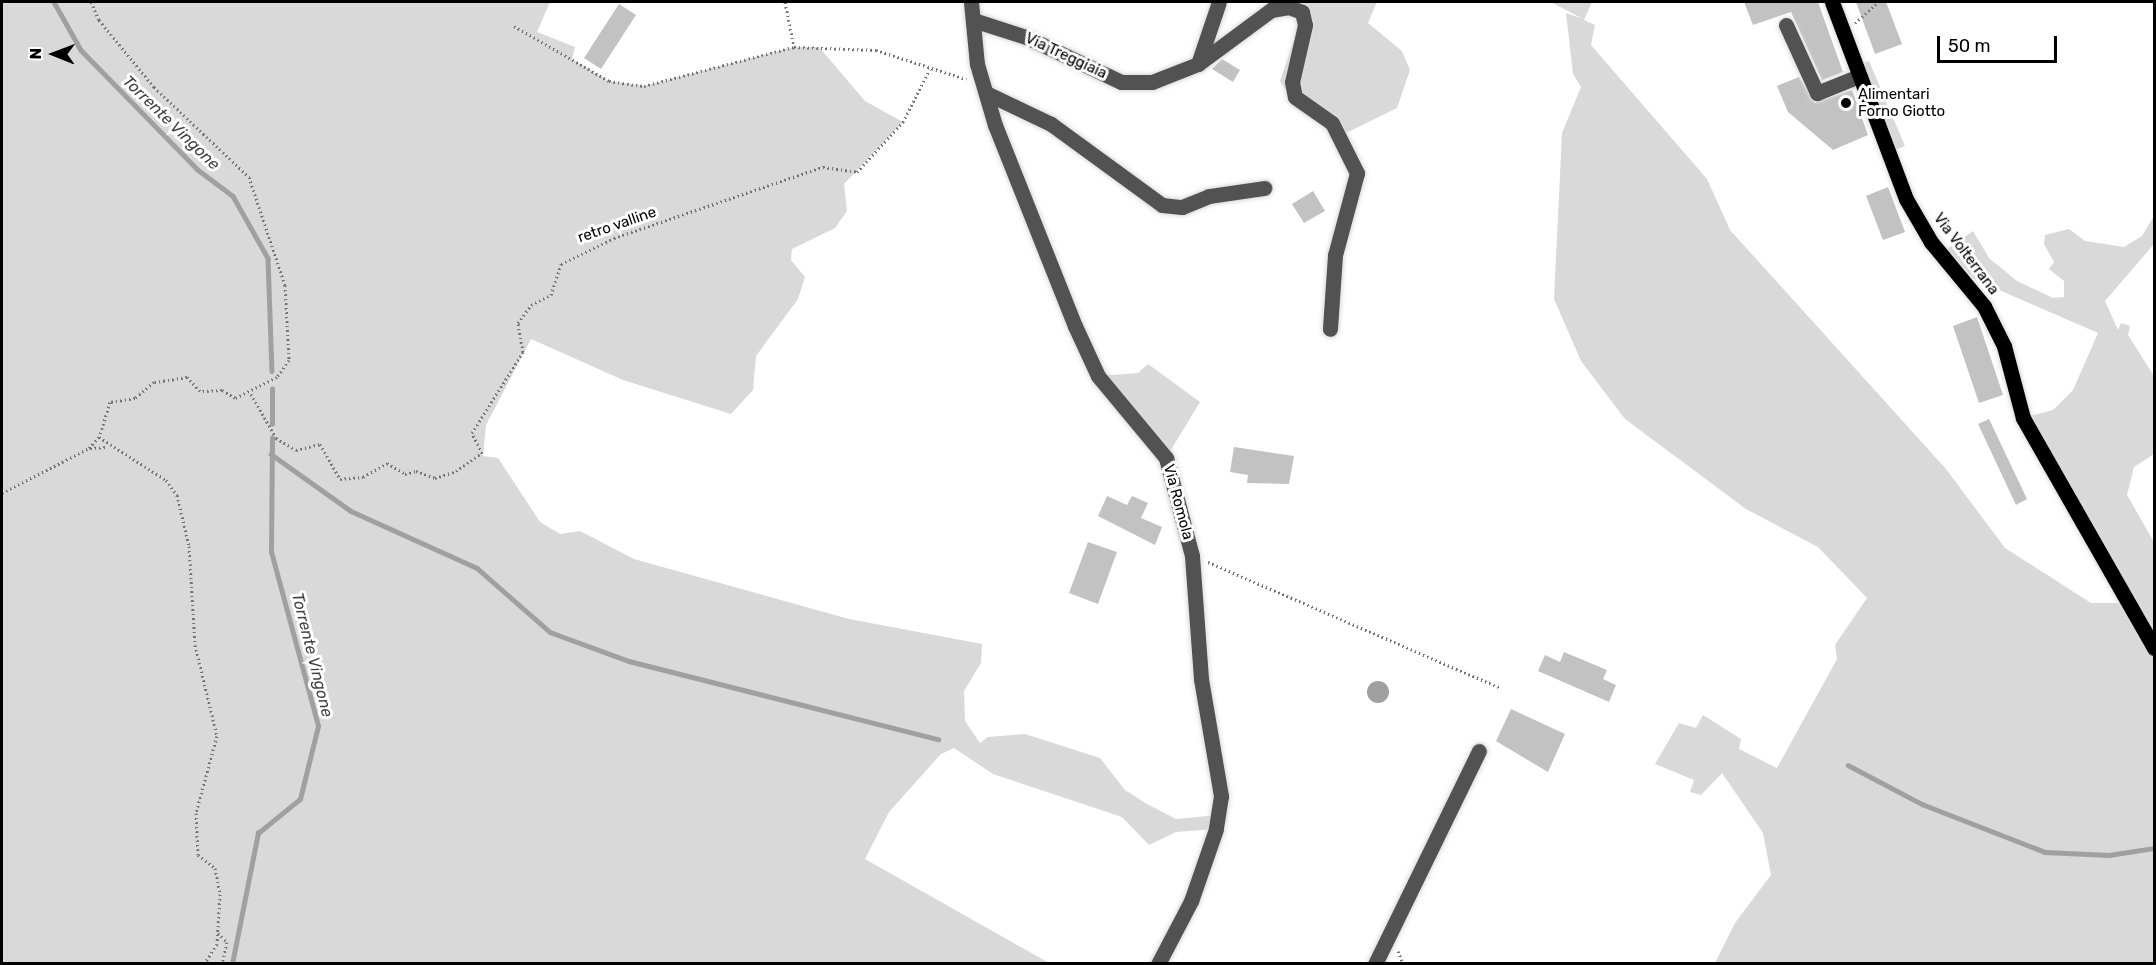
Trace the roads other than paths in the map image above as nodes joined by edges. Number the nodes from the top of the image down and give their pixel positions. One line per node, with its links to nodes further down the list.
1 (971, 2): 4 (street, Via Romola)
2 (1219, 2): 6 (street)
3 (1832, 2): 7 (main road, Via Volterrana)
4 (973, 20): 6 (street, Via Treggiaia); 8 (street, Via Romola)
5 (1786, 24): 7 (street)
6 (1198, 64): 10 (street, Via Treggiaia)
7 (1859, 76): 11 (main road, Via Volterrana)
8 (984, 87): 9 (street); 13 (street, Via Romola)
9 (1264, 188)
10 (1330, 329)
11 (2154, 648)
12 (1479, 751): 14 (street)
13 (1158, 963)
14 (1375, 963)

